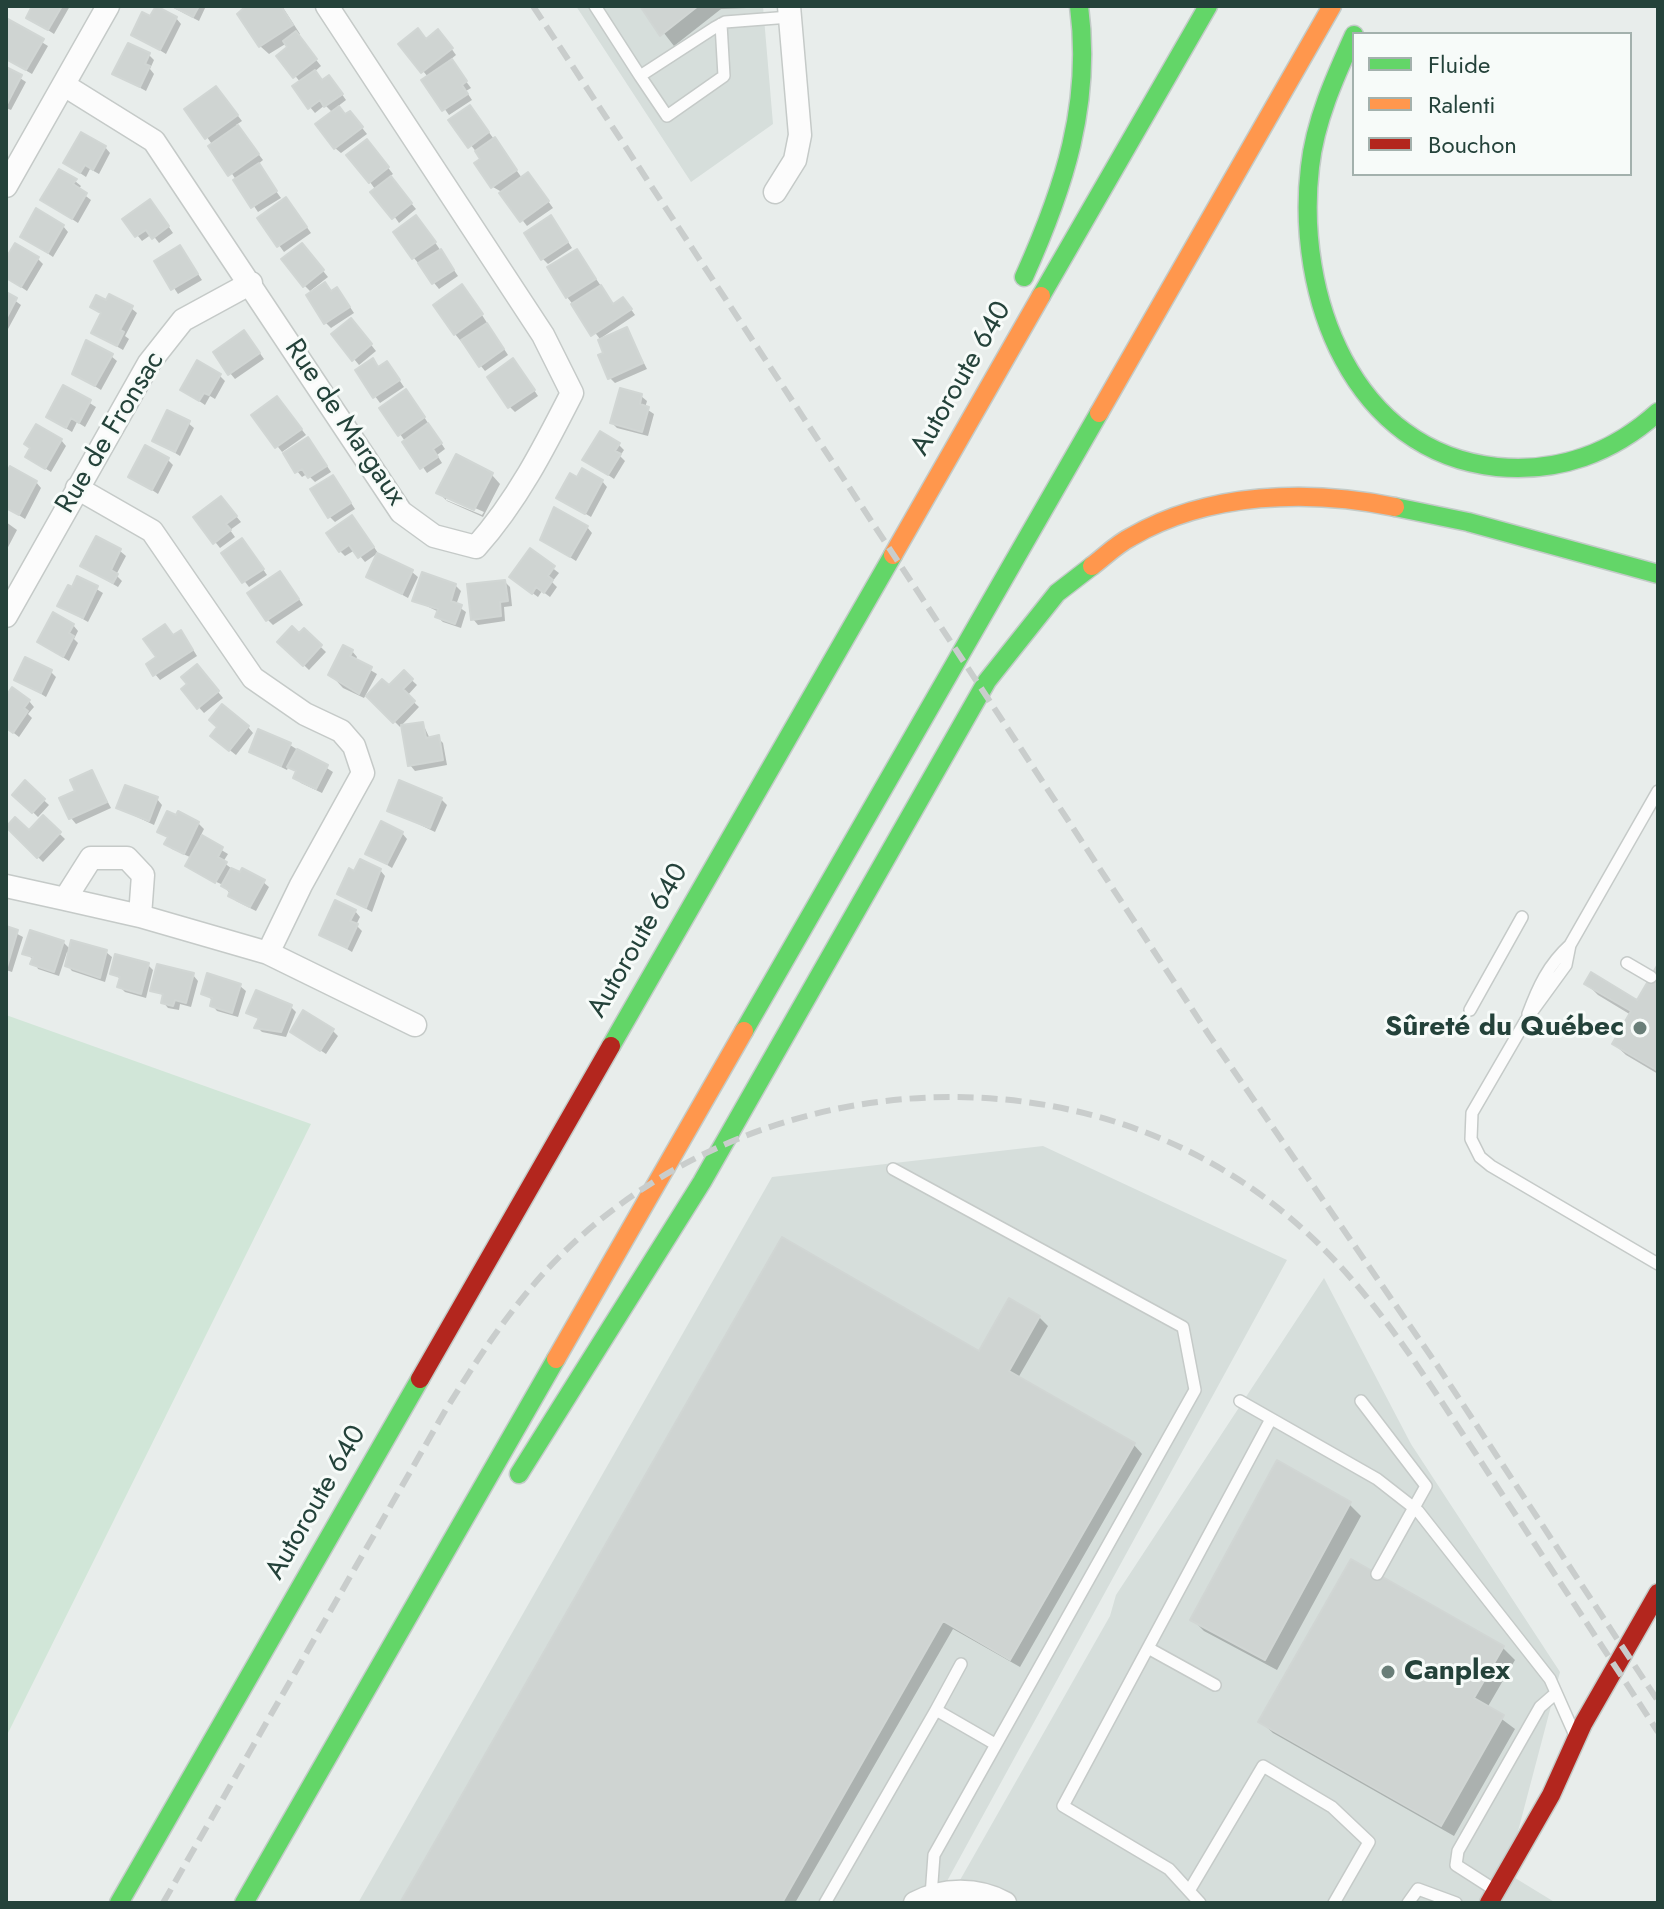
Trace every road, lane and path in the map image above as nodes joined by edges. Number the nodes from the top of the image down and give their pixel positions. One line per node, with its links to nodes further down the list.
1 (108, 6): 11 (street)
2 (327, 6): 14 (street, Rue de Margaux)
3 (595, 6): 10 (lane)
4 (1079, 6): 15 (main road)
5 (1208, 6): 19 (main road, Autoroute 640)
6 (1332, 6): 49 (main road)
7 (790, 12): 8 (lane); 13 (street)
8 (721, 24): 10 (lane); 10 (lane)
9 (1352, 40): 17 (main road)
10 (640, 76)
11 (64, 85): 12 (street); 14 (street, Rue de Margaux)
12 (6, 186)
13 (775, 192)
14 (251, 283): 18 (street, Rue de Fronsac)
15 (1018, 290)
16 (998, 333): 19 (main road)
17 (1658, 412)
18 (77, 488): 21 (street, Rue de Fronsac); 27 (street)
19 (912, 521): 54 (main road, Autoroute 640)
20 (1658, 574): 37 (main road)
21 (6, 616)
22 (1658, 791): 33 (lane)
23 (6, 886): 24 (street)
24 (65, 899): 25 (street); 25 (street)
25 (140, 916): 27 (street)
26 (1522, 917): 30 (lane)
27 (268, 953): 31 (street)
28 (1627, 963): 29 (lane)
29 (1651, 977)
30 (1470, 1010)
31 (415, 1025)
32 (893, 1169): 50 (lane)
33 (1658, 1264)
34 (1240, 1401): 36 (lane)
35 (1361, 1401): 38 (lane)
36 (1271, 1419): 38 (lane); 43 (lane)
37 (506, 1493)
38 (1414, 1507): 40 (lane); 46 (lane)
39 (479, 1533): 49 (main road)
40 (1377, 1574)
41 (1658, 1593): 48 (main road)
42 (1658, 1629): 48 (main road)
43 (1148, 1648): 45 (lane); 51 (lane)
44 (961, 1664): 47 (lane)
45 (1215, 1685)
46 (1556, 1693): 48 (lane); 52 (lane)
47 (936, 1710): 50 (lane); 56 (lane)
48 (1584, 1739): 52 (main road)
49 (336, 1743): 55 (main road)
50 (995, 1744): 53 (lane)
51 (1189, 1891): 58 (lane); 59 (lane)
52 (1492, 1897)
53 (923, 1900): 57 (street)
54 (119, 1903)
55 (244, 1903)
56 (825, 1903)
57 (1005, 1903)
58 (1200, 1903)
59 (1334, 1903)
60 (1408, 1903): 61 (lane)
61 (1456, 1903)

